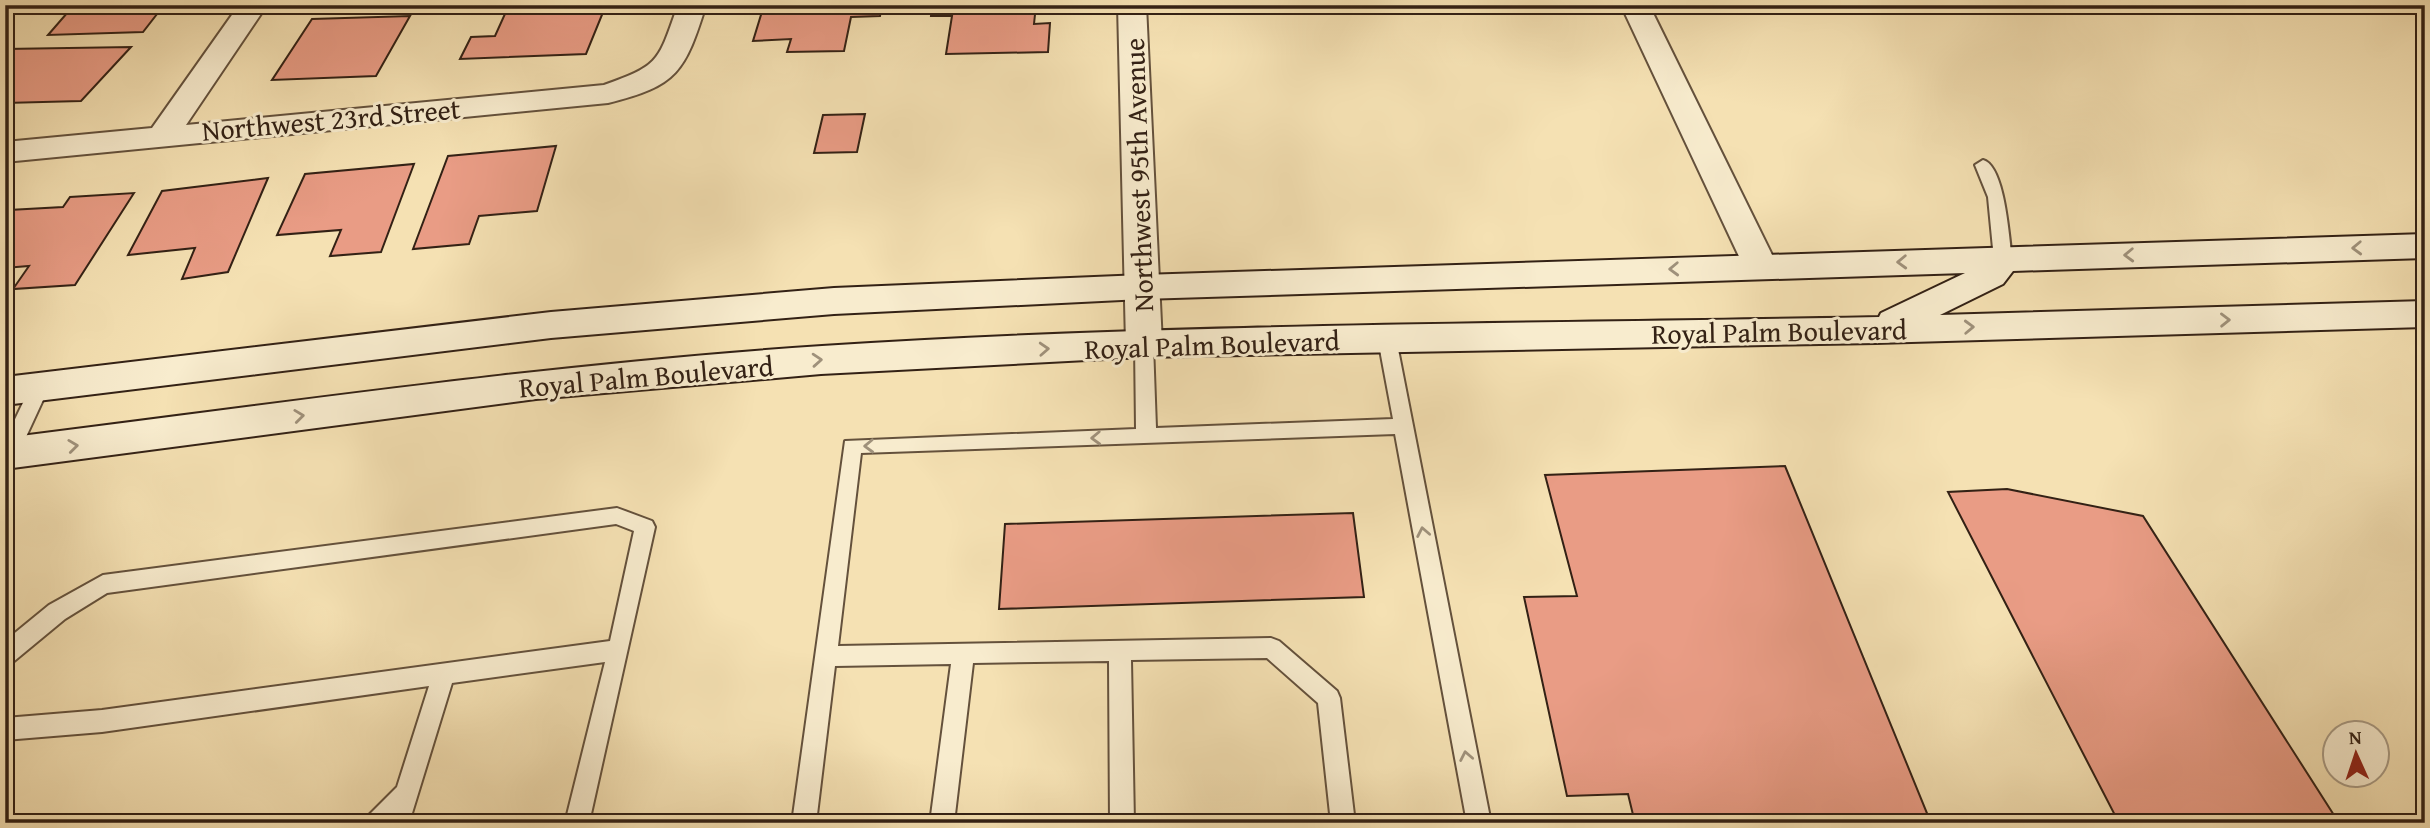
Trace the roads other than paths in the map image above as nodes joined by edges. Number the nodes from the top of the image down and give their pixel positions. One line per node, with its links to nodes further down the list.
1 (253, 5): 5 (main road)
2 (692, 5): 5 (main road, Northwest 23rd Street)
3 (1132, 5): 11 (main road, Northwest 95th Avenue)
4 (1635, 5): 10 (main road)
5 (164, 134): 6 (main road, Northwest 23rd Street)
6 (5, 152)
7 (1983, 165): 9 (lane)
8 (2425, 246): 9 (main road, Royal Palm Boulevard, one-way to 9)
9 (2003, 259): 10 (main road, Royal Palm Boulevard, one-way to 10); 13 (main road)
10 (1761, 267): 11 (main road, Royal Palm Boulevard, one-way to 11)
11 (1142, 287): 15 (main road, Northwest 95th Avenue); 16 (main road, Royal Palm Boulevard)
12 (2425, 314): 13 (main road, Royal Palm Boulevard, one-way to 12)
13 (1876, 330): 14 (main road, Royal Palm Boulevard)
14 (1387, 339): 15 (main road, Royal Palm Boulevard); 18 (lane)
15 (1144, 344): 19 (lane); 20 (main road, Royal Palm Boulevard, one-way to 15)
16 (40, 387): 17 (main road, Royal Palm Boulevard); 20 (lane)
17 (5, 391)
18 (1403, 426): 19 (lane); 36 (lane, one-way to 18)
19 (1146, 436): 25 (lane, one-way to 25)
20 (7, 456)
21 (619, 650): 23 (lane); 26 (lane); 31 (lane)
22 (1120, 652): 24 (lane); 34 (lane); 35 (lane)
23 (5, 655)
24 (963, 655): 25 (lane); 33 (lane)
25 (825, 656): 32 (lane)
26 (444, 674): 27 (lane); 28 (lane)
27 (5, 729)
28 (407, 790): 29 (lane); 30 (lane)
29 (379, 823)
30 (397, 823)
31 (577, 823)
32 (804, 823)
33 (943, 823)
34 (1122, 823)
35 (1343, 823)
36 (1479, 823)

